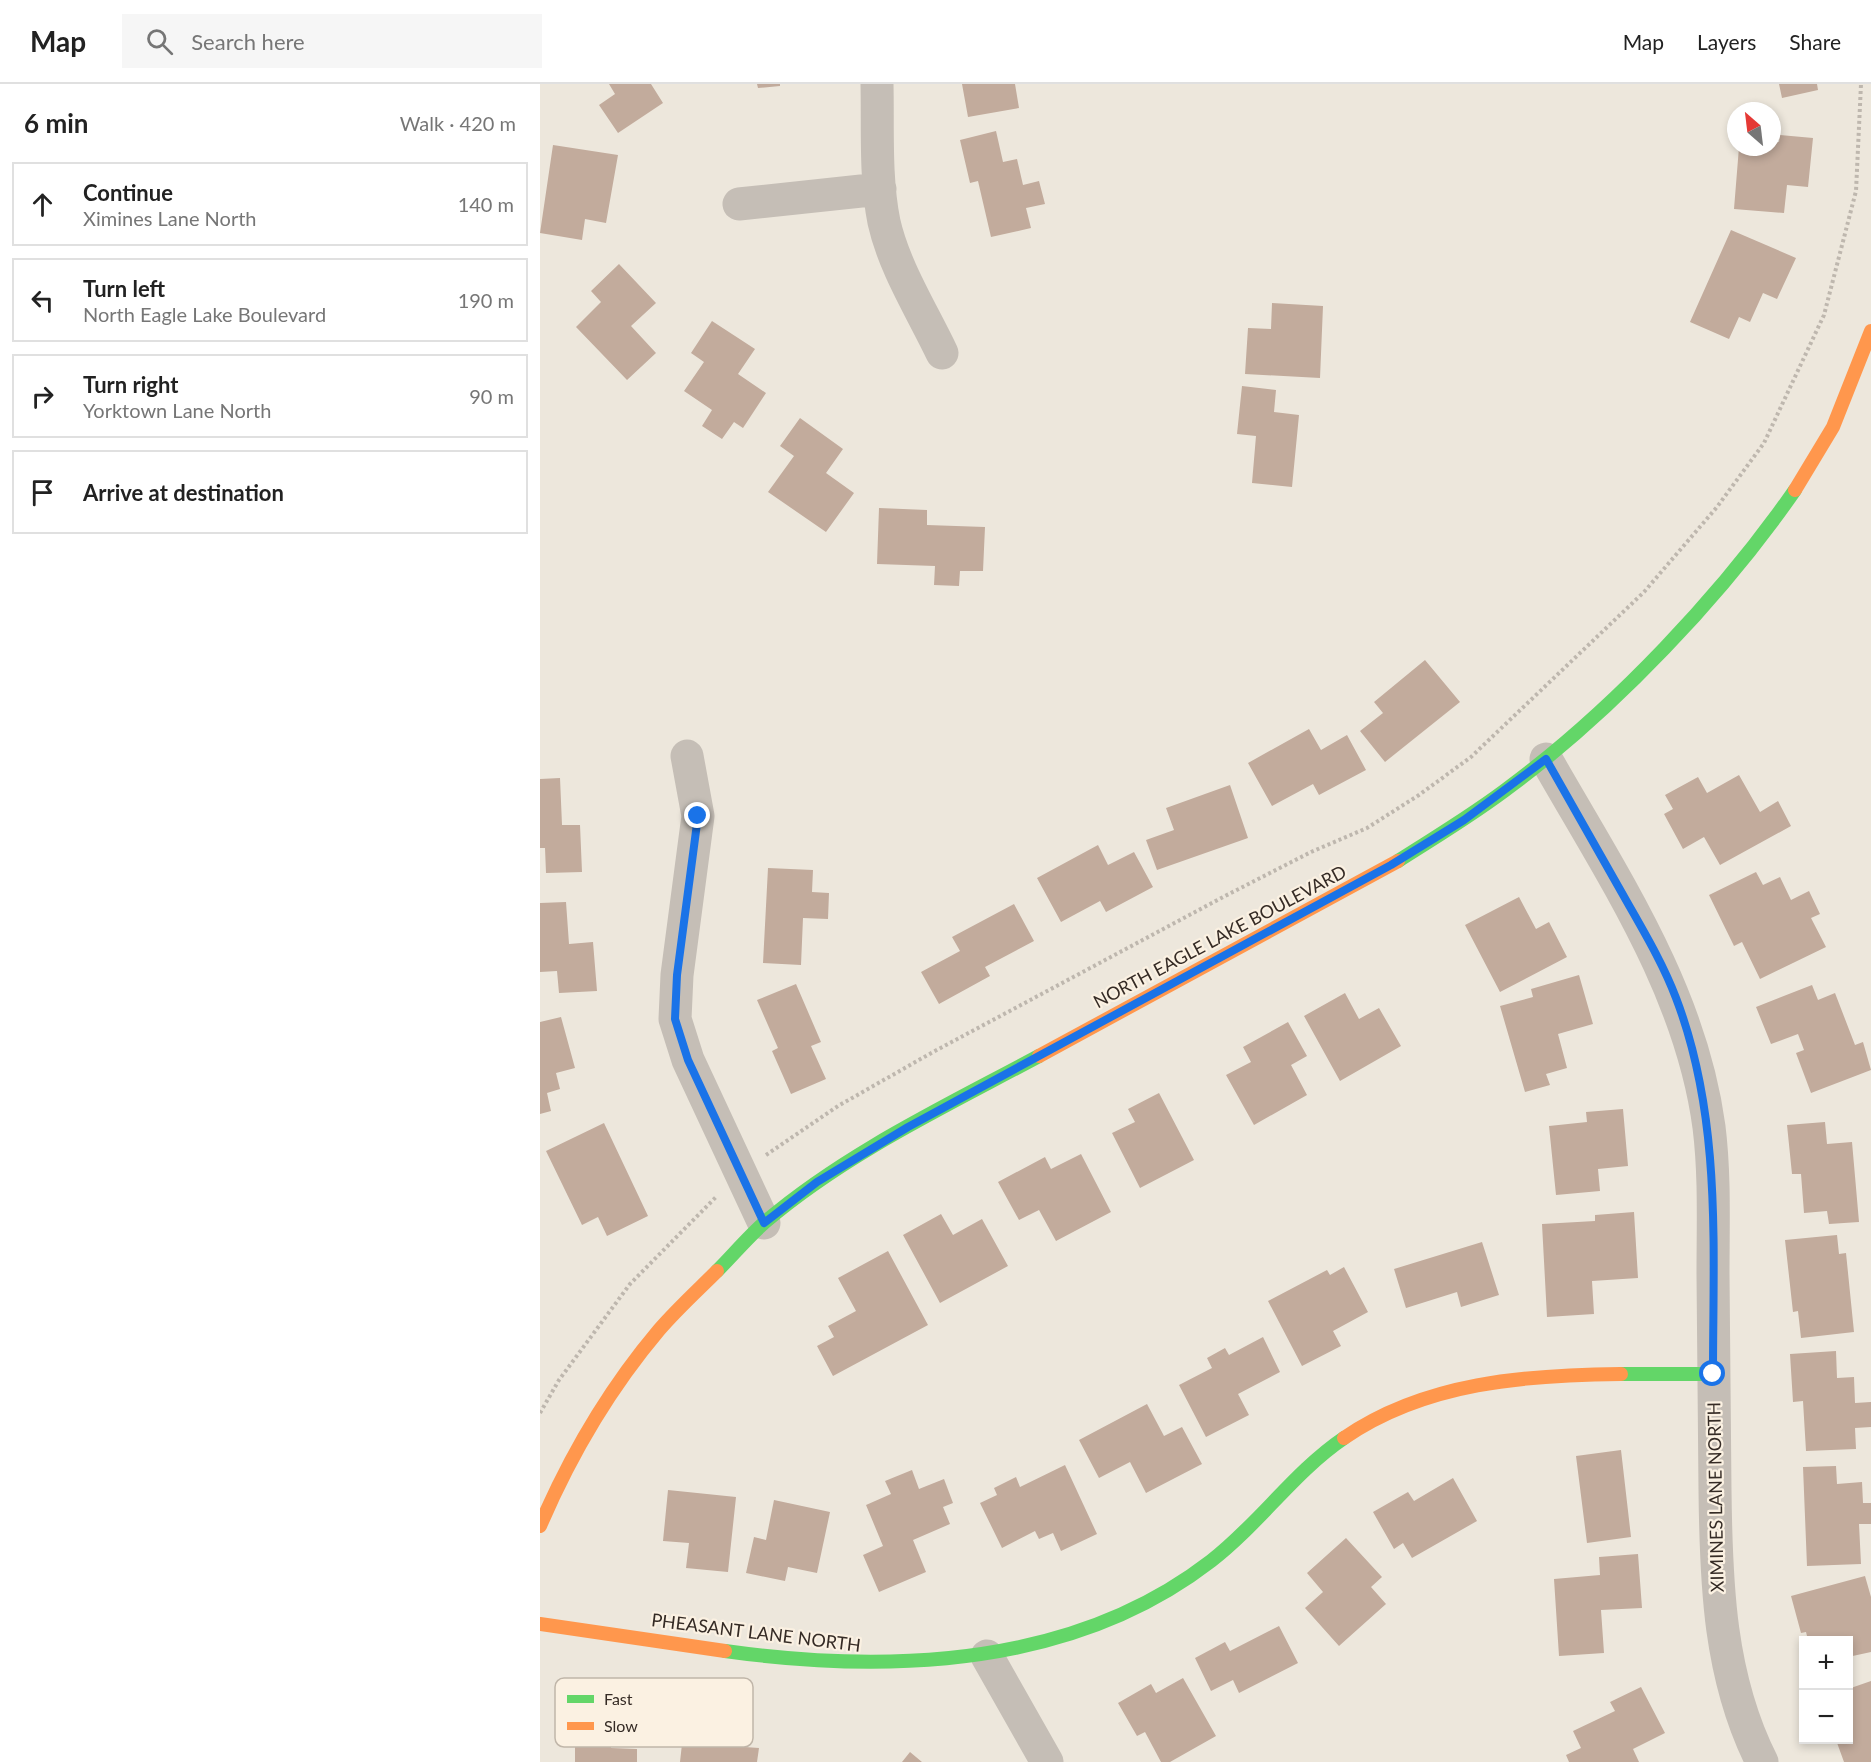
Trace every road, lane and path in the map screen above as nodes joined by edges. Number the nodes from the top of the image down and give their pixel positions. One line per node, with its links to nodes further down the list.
1 (877, 84): 3 (street)
2 (1861, 84): 9 (path)
3 (879, 189): 4 (street); 6 (street)
4 (739, 204)
5 (1871, 331): 8 (street, NORTH EAGLE LAKE BOULEVARD)
6 (942, 352)
7 (687, 756): 9 (street)
8 (1546, 759): 10 (street, NORTH EAGLE LAKE BOULEVARD); 11 (street, XIMINES LANE NORTH)
9 (741, 1174): 10 (street); 12 (path)
10 (764, 1223): 13 (street, NORTH EAGLE LAKE BOULEVARD)
11 (1713, 1374): 15 (street, PHEASANT LANE NORTH); 17 (street, XIMINES LANE NORTH)
12 (540, 1413)
13 (540, 1526)
14 (540, 1624): 15 (street, PHEASANT LANE NORTH)
15 (987, 1656): 16 (street)
16 (1047, 1762)
17 (1762, 1762)

